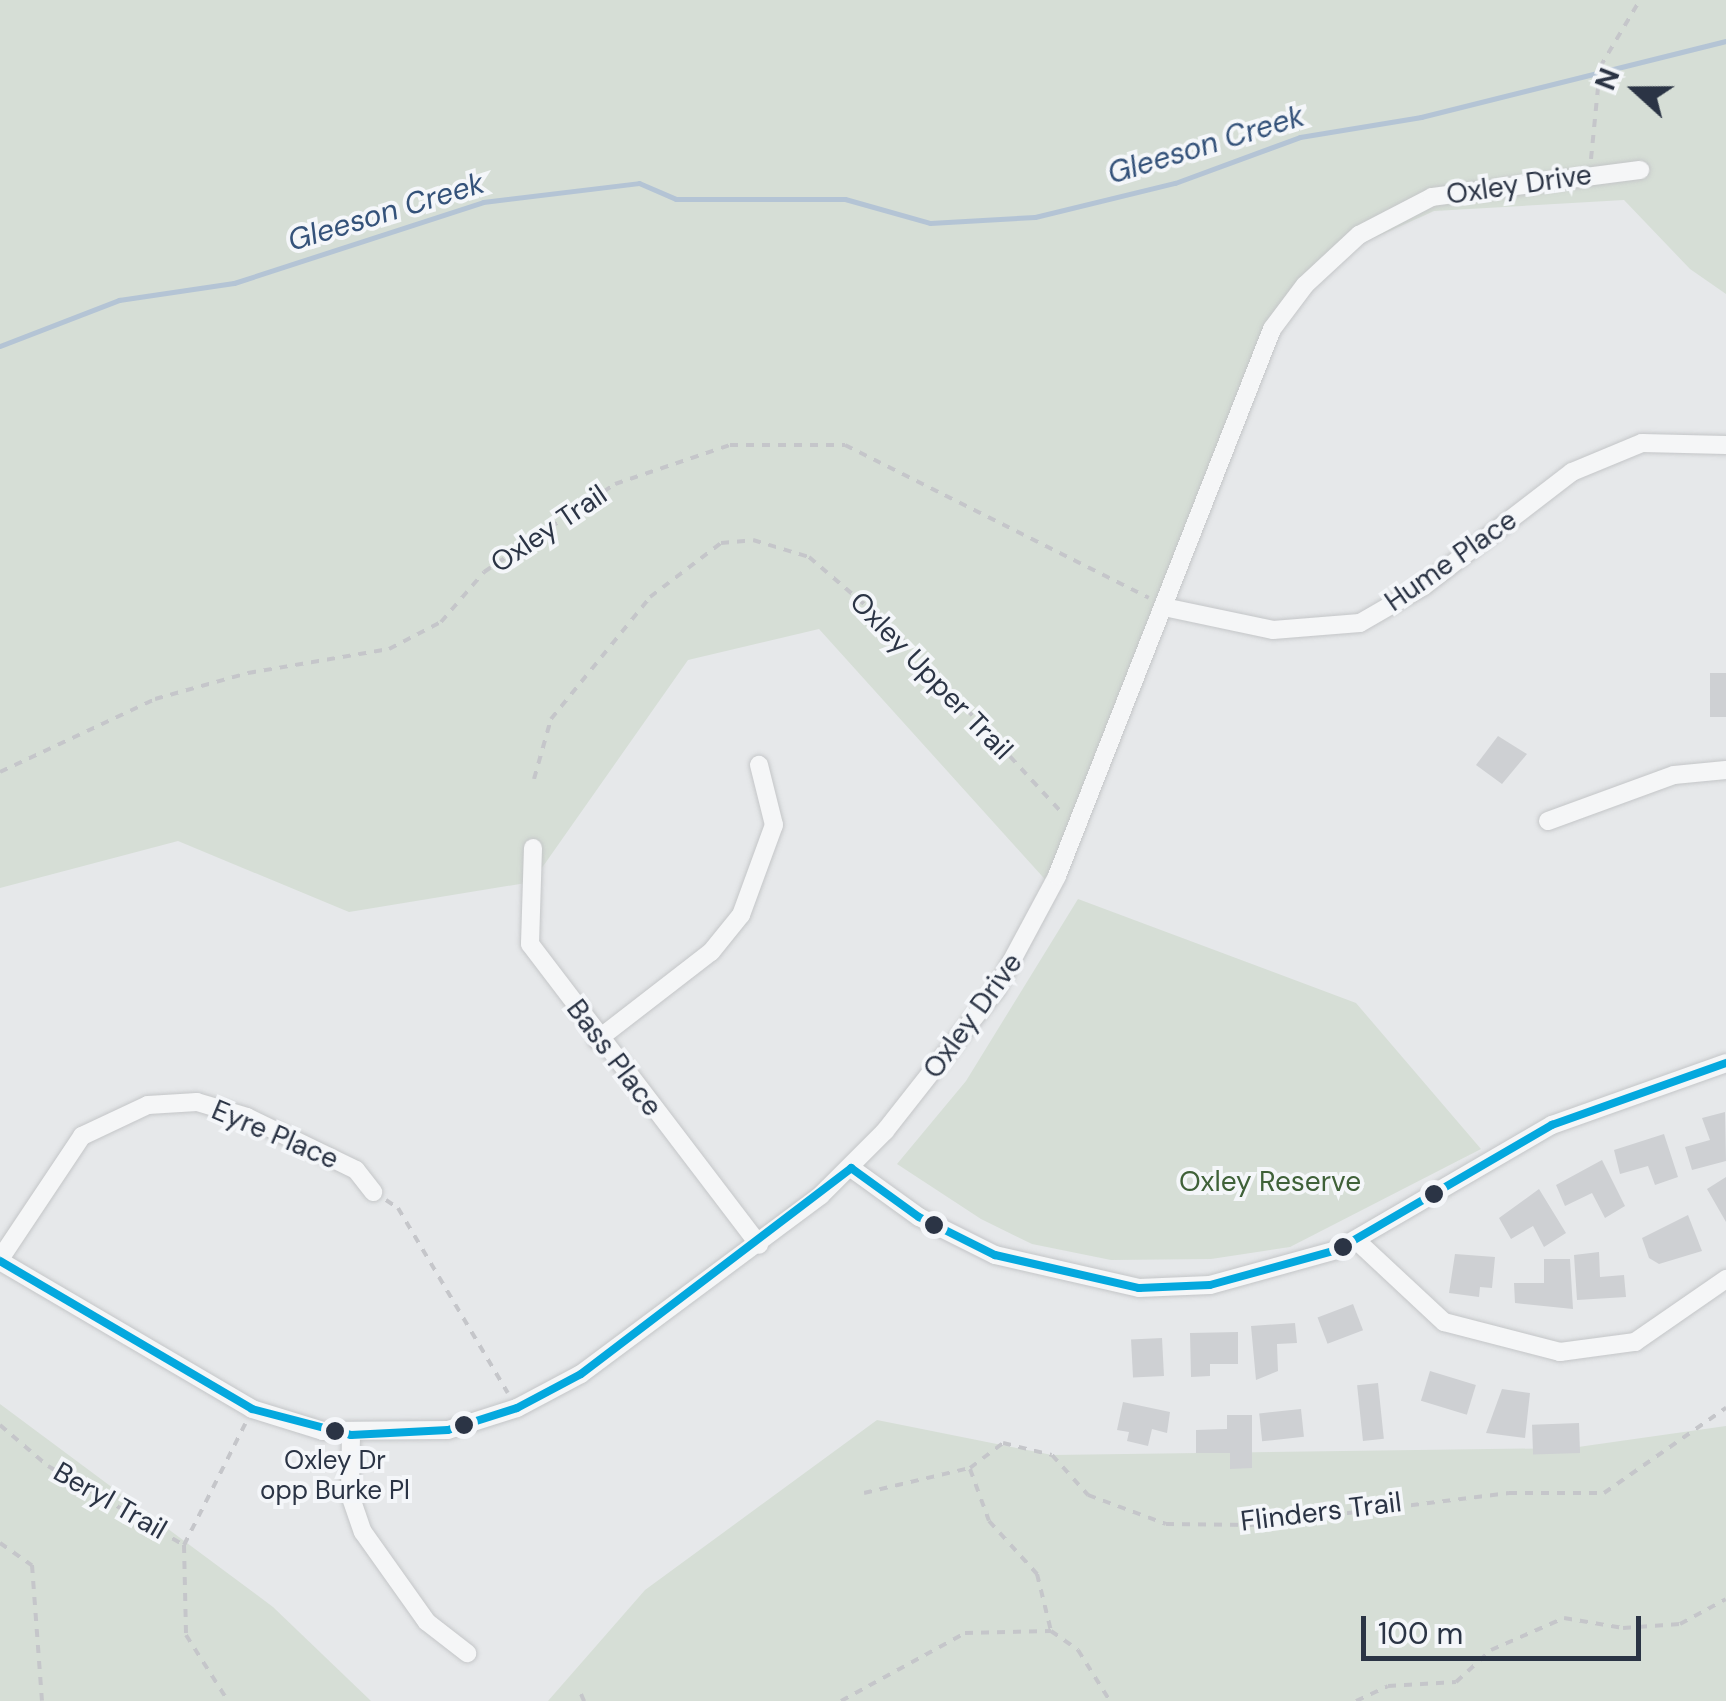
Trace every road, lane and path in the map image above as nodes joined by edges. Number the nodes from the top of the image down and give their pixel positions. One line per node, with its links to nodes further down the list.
1 (1640, 0): 3 (path)
2 (1640, 170): 3 (street, Oxley Drive)
3 (1592, 173): 5 (street, Oxley Drive)
4 (1726, 445): 5 (street, Hume Place)
5 (1164, 606): 8 (path, Oxley Trail); 11 (street, Oxley Drive)
6 (759, 766): 13 (street)
7 (1726, 770): 10 (street)
8 (0, 772)
9 (534, 779): 11 (path, Oxley Upper Trail)
10 (1548, 821)
11 (1076, 829): 15 (street, Oxley Drive)
12 (533, 848): 13 (street, Bass Place)
13 (597, 1040): 18 (street, Bass Place)
14 (1726, 1063): 17 (street)
15 (851, 1168): 17 (street); 18 (street, Oxley Drive)
16 (373, 1192): 19 (street, Eyre Place); 21 (path)
17 (1357, 1242): 20 (street)
18 (759, 1245): 21 (street, Oxley Drive)
19 (0, 1260): 23 (street, Oxley Drive)
20 (1726, 1280)
21 (517, 1408): 25 (street, Oxley Drive)
22 (1726, 1408): 26 (path, Flinders Trail)
23 (252, 1409): 25 (street, Oxley Drive); 29 (path)
24 (0, 1426): 29 (path, Beryl Trail)
25 (351, 1434): 32 (street)
26 (970, 1468): 27 (path, Flinders Trail); 31 (path)
27 (864, 1493)
28 (0, 1543): 34 (path)
29 (184, 1545): 35 (path, Beryl Trail)
30 (1726, 1600): 39 (path)
31 (1051, 1631): 37 (path); 38 (path)
32 (467, 1653)
33 (581, 1694): 36 (path)
34 (42, 1701)
35 (228, 1701)
36 (584, 1701)
37 (841, 1701)
38 (1110, 1701)
39 (1356, 1701)

